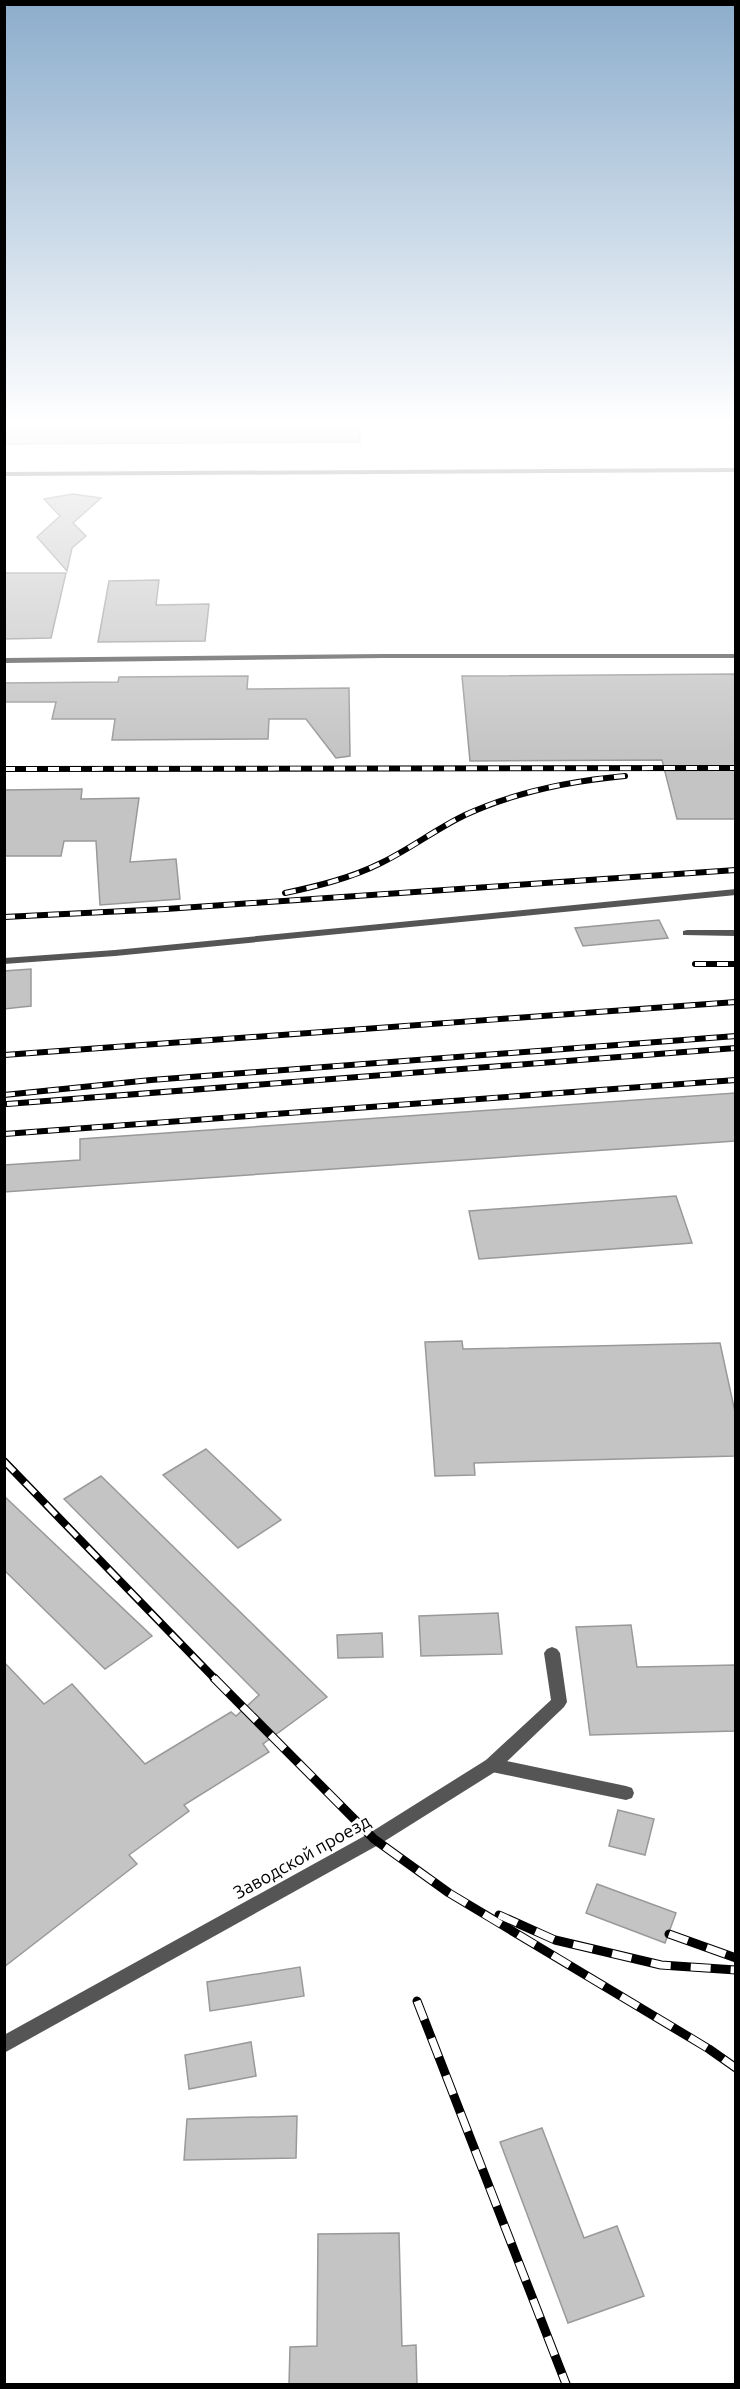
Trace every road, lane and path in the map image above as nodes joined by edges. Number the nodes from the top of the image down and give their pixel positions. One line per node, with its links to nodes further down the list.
1 (735, 656): 2 (street)
2 (4, 661)
3 (735, 892): 6 (street)
4 (687, 933): 5 (street)
5 (735, 933)
6 (4, 961)
7 (552, 1653): 8 (street, Заводской проезд)
8 (492, 1765): 9 (street); 10 (street, Заводской проезд)
9 (626, 1793)
10 (4, 2045)

